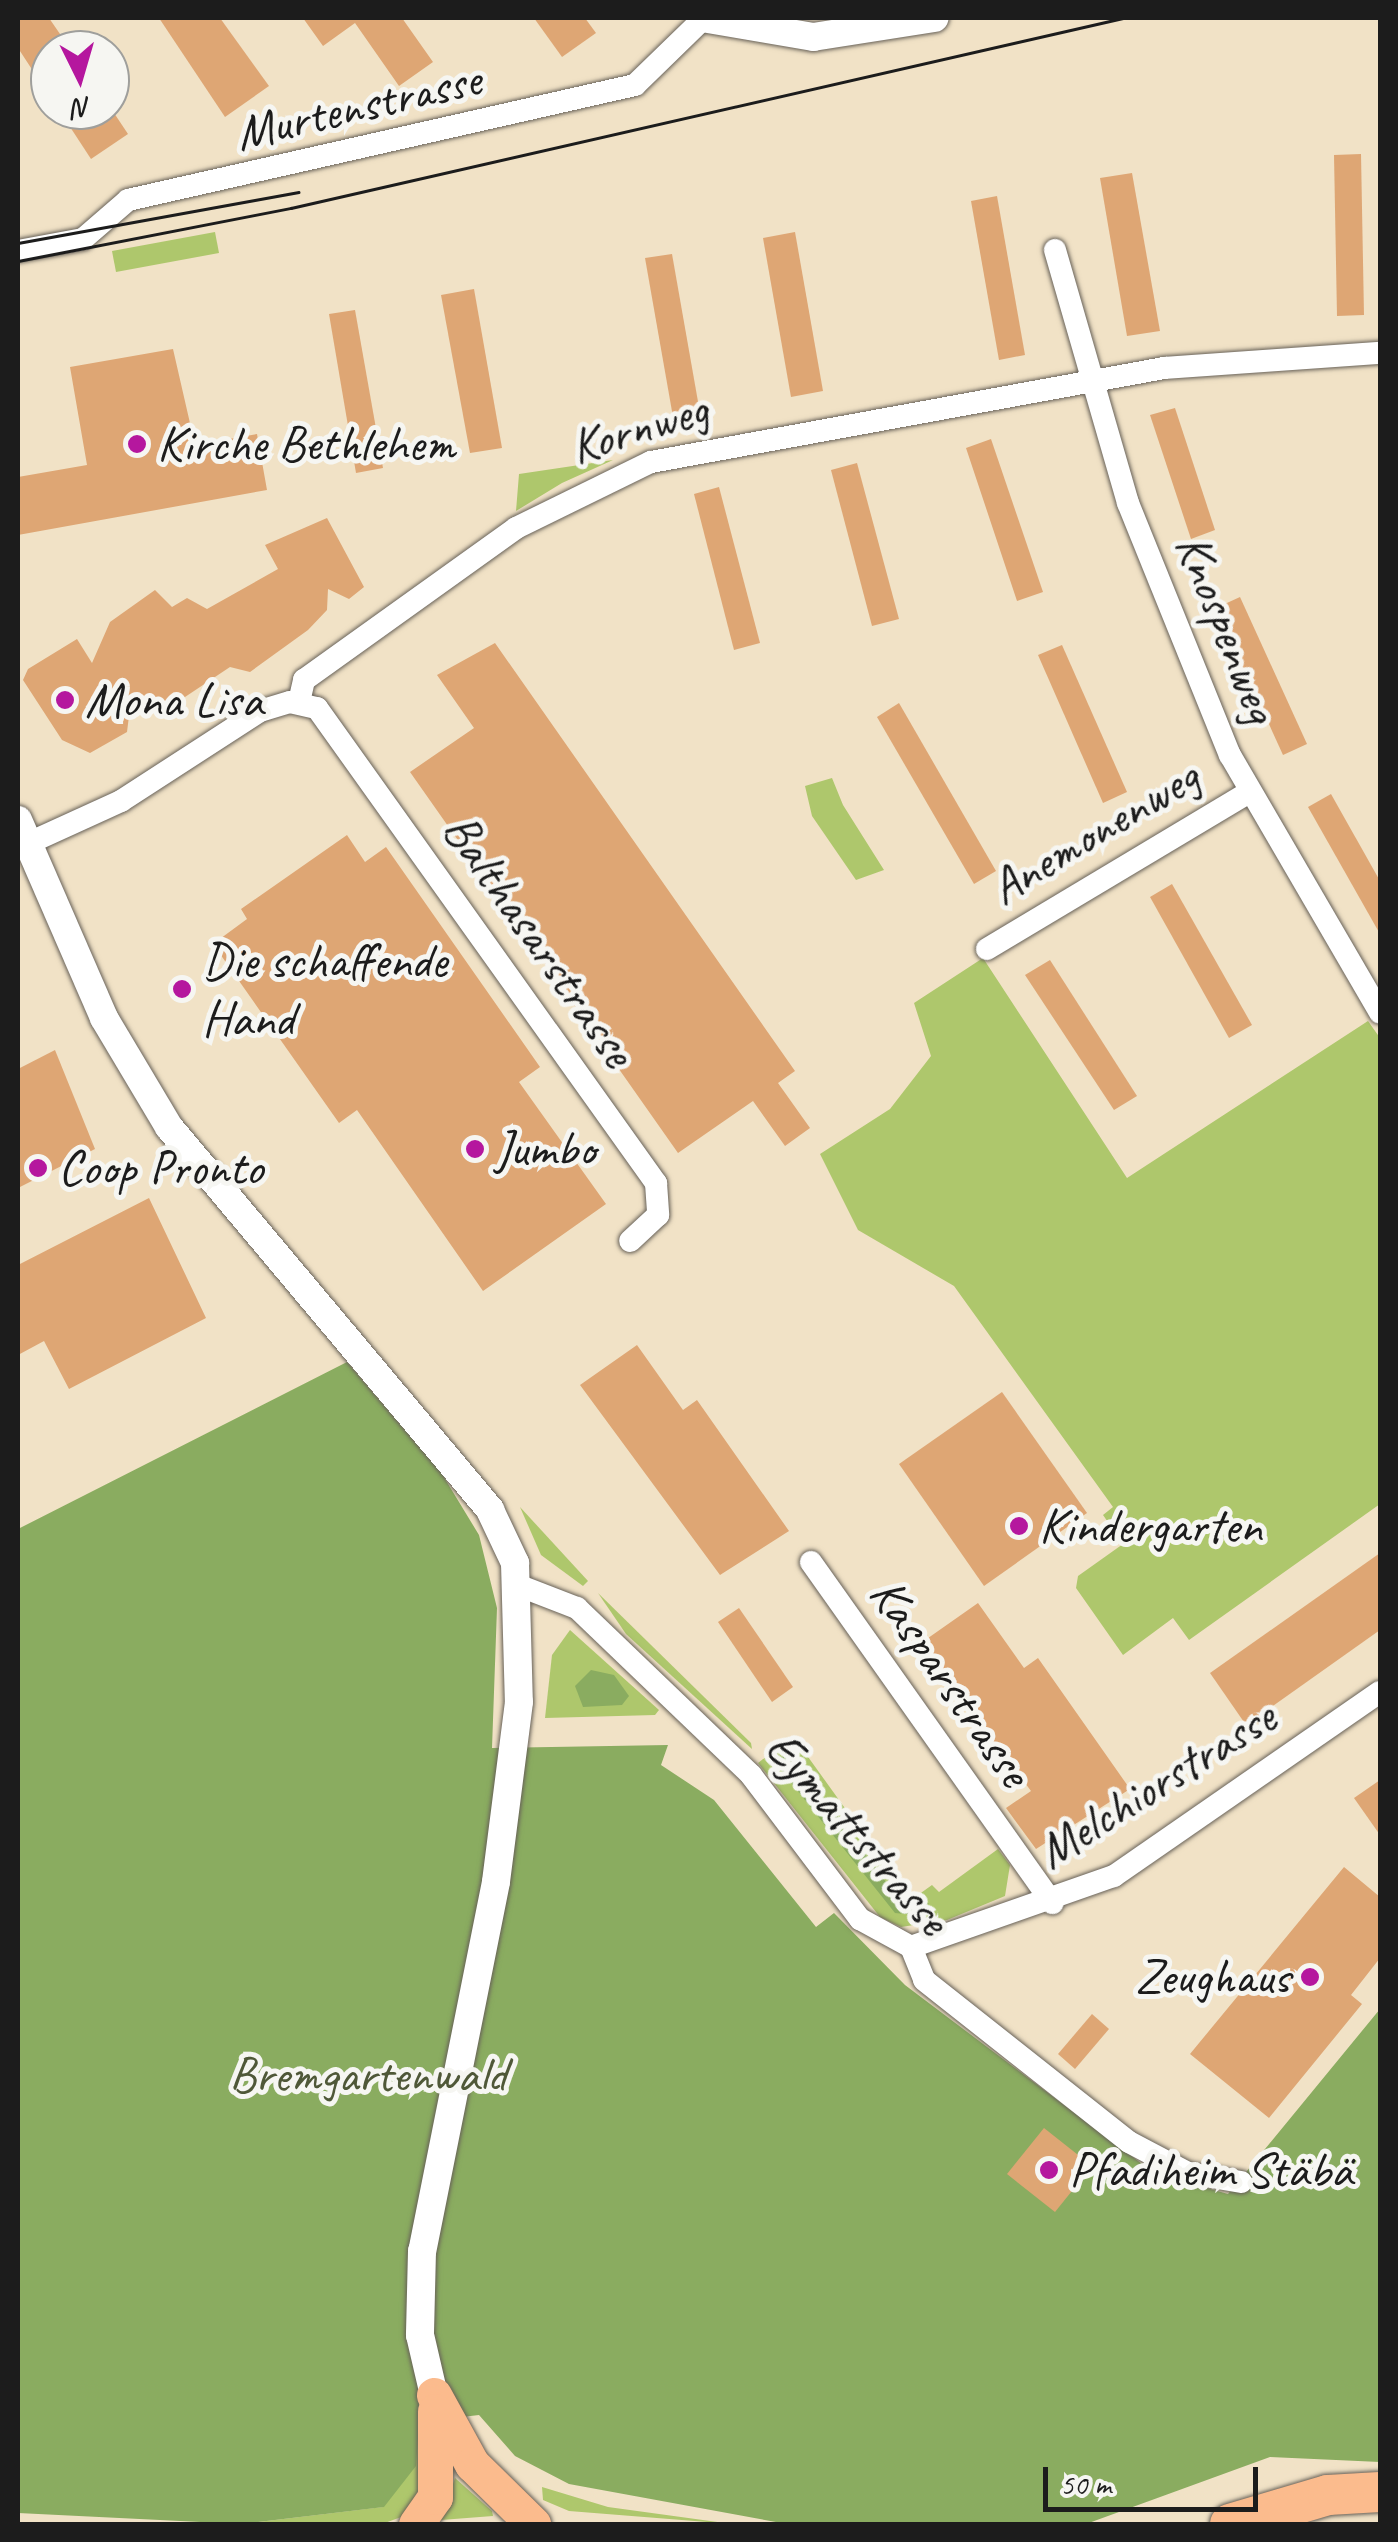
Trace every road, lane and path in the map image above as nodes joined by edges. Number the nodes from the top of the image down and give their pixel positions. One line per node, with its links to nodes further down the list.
1 (703, 18): 2 (street); 4 (street, Murtenstrasse)
2 (936, 18)
3 (1055, 250): 6 (street, Knospenweg)
4 (18, 251)
5 (1380, 352): 6 (street, Kornweg)
6 (1091, 380): 7 (street, Kornweg); 8 (street, Knospenweg)
7 (300, 702): 9 (street); 12 (street, Balthasarstrasse)
8 (1248, 792): 10 (street, Anemonenweg); 11 (street, Knospenweg)
9 (23, 831): 14 (street)
10 (987, 949)
11 (1380, 1012)
12 (630, 1241)
13 (812, 1562): 16 (street, Kasparstrasse)
14 (520, 1586): 17 (street, Eymattstrasse); 19 (street)
15 (1380, 1692): 16 (street, Melchiorstrasse)
16 (1052, 1903): 17 (street, Melchiorstrasse)
17 (911, 1947): 18 (street, Eymattstrasse)
18 (1241, 2182)
19 (434, 2395): 21 (main road); 22 (main road)
20 (1380, 2492): 23 (highway)
21 (416, 2524)
22 (533, 2524)
23 (1230, 2524)

